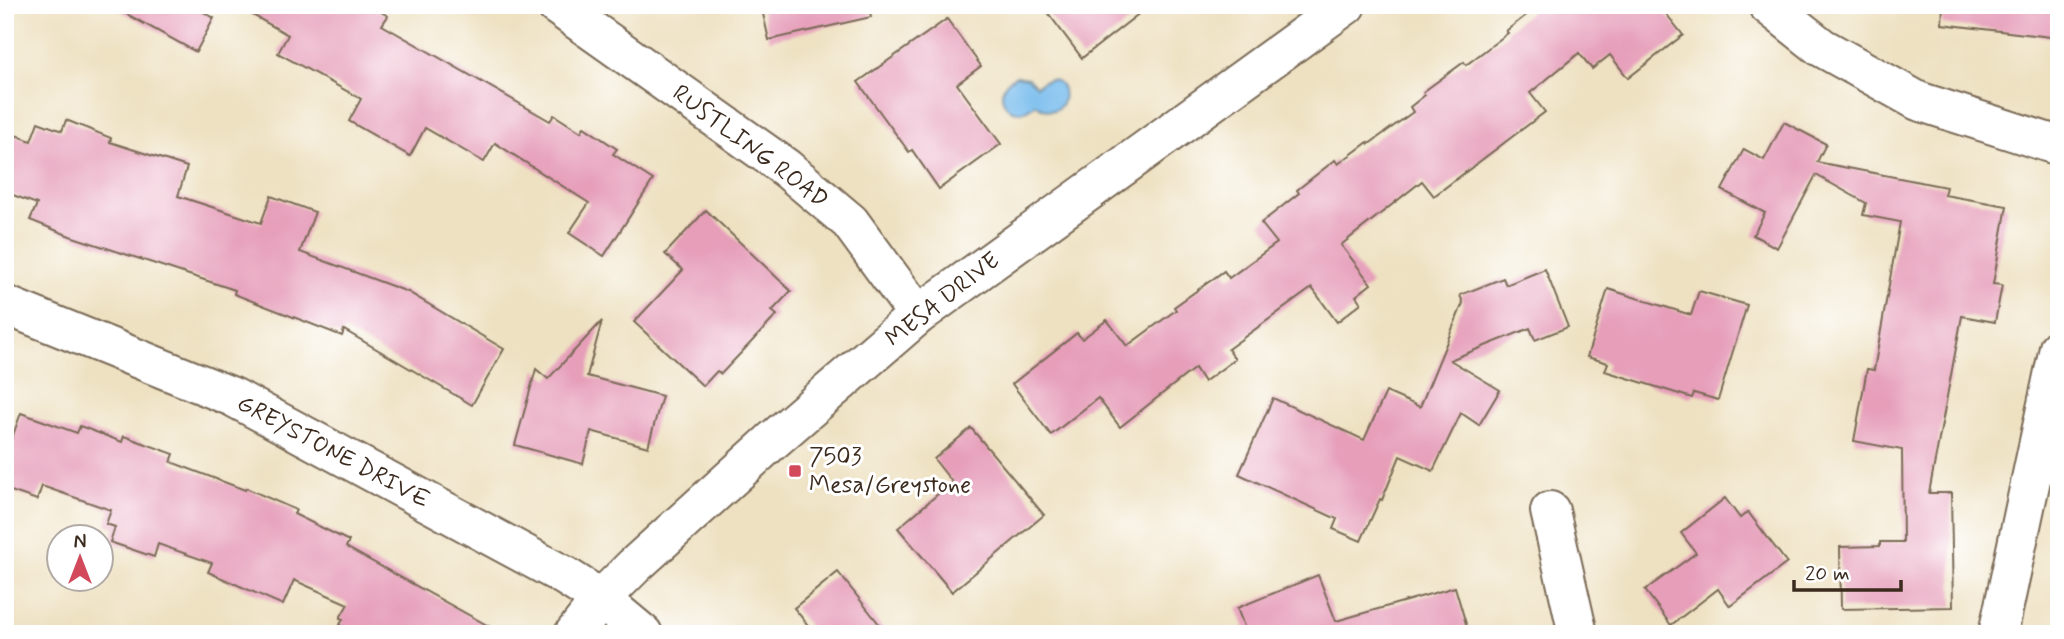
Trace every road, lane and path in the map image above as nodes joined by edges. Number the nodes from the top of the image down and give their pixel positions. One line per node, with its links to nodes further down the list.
1 (556, 5): 6 (street, RUSTLING ROAD)
2 (1346, 5): 6 (street, MESA DRIVE)
3 (1768, 5): 4 (street)
4 (2059, 146)
5 (5, 305): 9 (street, GREYSTONE DRIVE)
6 (918, 315): 9 (street, MESA DRIVE)
7 (2059, 348): 13 (street)
8 (1550, 511): 12 (street)
9 (601, 599): 10 (street, MESA DRIVE); 11 (street, GREYSTONE DRIVE)
10 (575, 634)
11 (643, 634)
12 (1578, 634)
13 (1998, 634)

